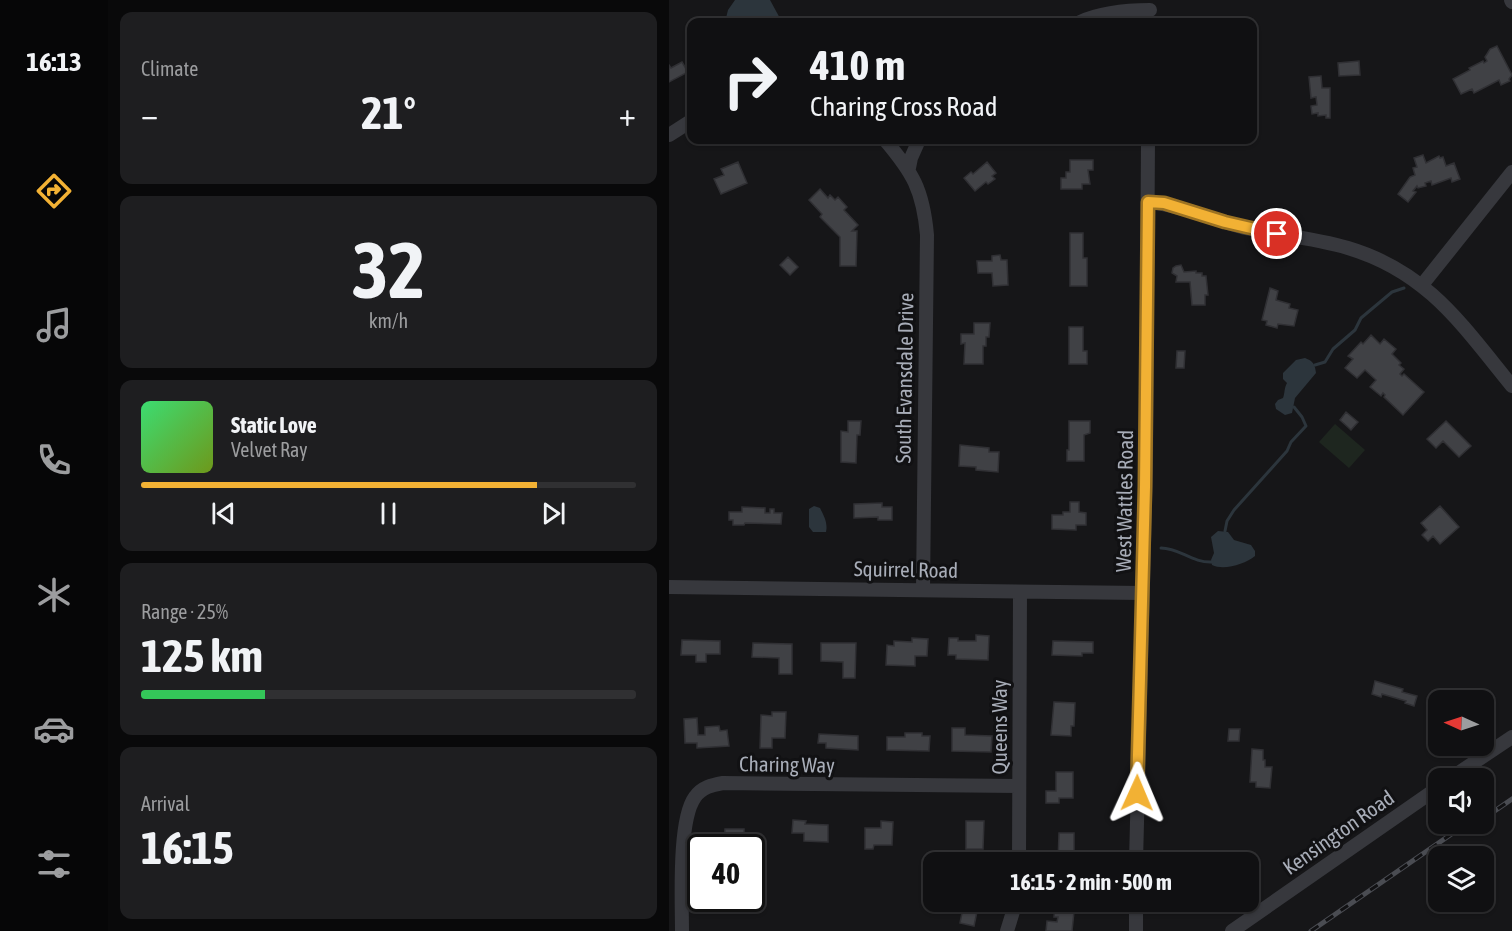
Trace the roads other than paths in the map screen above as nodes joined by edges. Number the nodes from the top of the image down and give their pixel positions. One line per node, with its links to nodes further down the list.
1 (1150, 11): 2 (street)
2 (1090, 18)
3 (687, 124): 4 (street)
4 (669, 135)
5 (888, 144): 8 (street, South Evansdale Drive)
6 (917, 144): 8 (street)
7 (1148, 144): 10 (street, West Wattles Road)
8 (909, 168): 14 (street, South Evansdale Drive)
9 (1512, 172): 11 (street)
10 (1148, 202): 11 (street); 16 (street, West Wattles Road)
11 (1422, 285): 12 (street)
12 (1512, 386)
13 (669, 587): 14 (street, Squirrel Road)
14 (923, 590): 15 (street, Squirrel Road)
15 (1020, 592): 16 (street, Squirrel Road); 19 (street, Queens Way)
16 (1142, 593): 22 (street, West Wattles Road)
17 (1512, 737): 18 (street)
18 (1466, 768)
19 (1019, 786): 21 (street, Queens Way); 25 (street, Charing Way)
20 (1428, 795): 28 (street, Kensington Road)
21 (1019, 852)
22 (1137, 852)
23 (1013, 912): 26 (street)
24 (1136, 912): 27 (street)
25 (682, 931)
26 (1007, 931)
27 (1136, 931)
28 (1231, 931)

